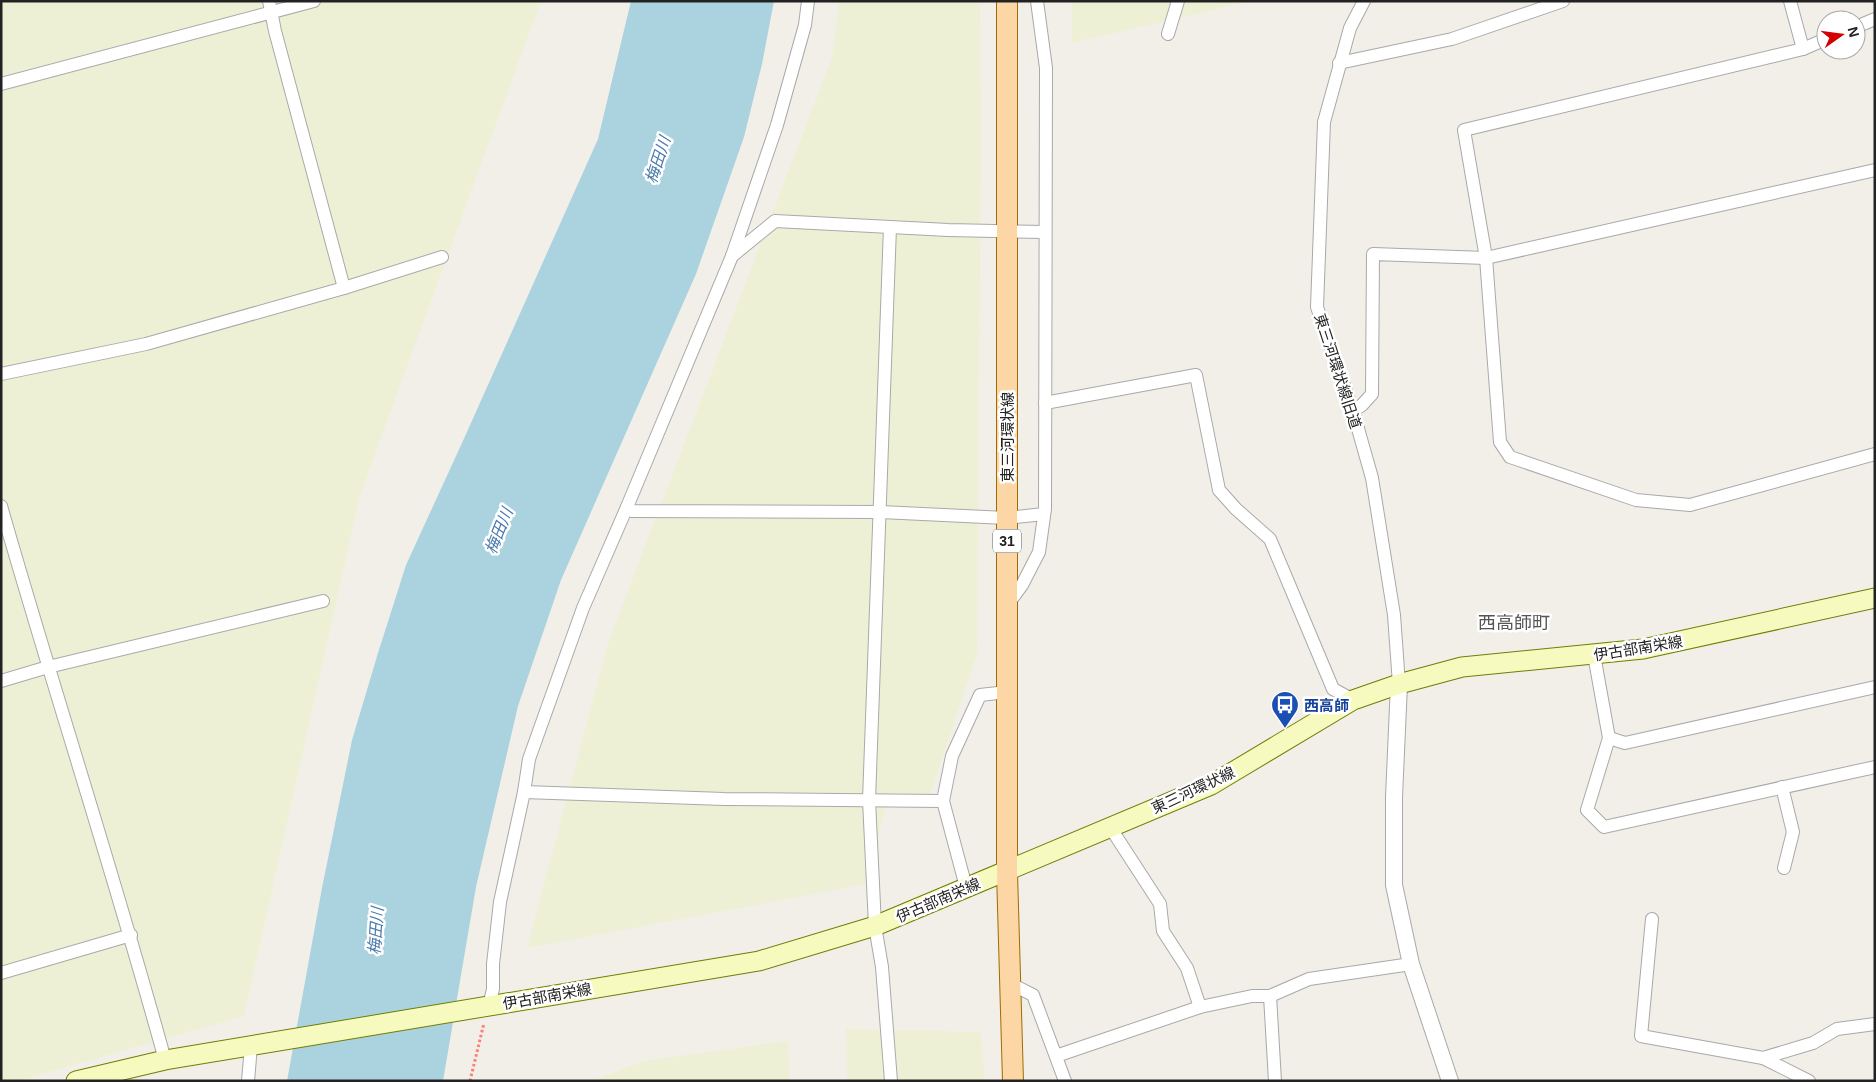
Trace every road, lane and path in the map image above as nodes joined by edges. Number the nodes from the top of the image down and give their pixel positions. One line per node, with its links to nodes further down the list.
1 (314, 1): 9 (street)
2 (808, 1): 19 (street)
3 (1007, 1): 17 (main road, 東三河環状線 / 31)
4 (1037, 1): 18 (street)
5 (1178, 1): 10 (street)
6 (1364, 1): 13 (street, 東三河環状線旧道)
7 (1563, 1): 13 (street)
8 (1790, 1): 12 (street)
9 (271, 7): 14 (street); 22 (street)
10 (1168, 34)
11 (1816, 43): 12 (street)
12 (1803, 49): 21 (street)
13 (1339, 63): 25 (street, 東三河環状線旧道)
14 (1, 84)
15 (1875, 170): 21 (street)
16 (890, 227): 17 (street); 19 (street); 29 (street)
17 (1008, 230): 18 (street); 31 (main road, 東三河環状線 / 31)
18 (1044, 232): 24 (street)
19 (732, 256): 28 (street)
20 (442, 258): 22 (street)
21 (1486, 258): 25 (street); 26 (street)
22 (344, 288): 23 (street)
23 (1, 374)
24 (1045, 403): 30 (street); 41 (street)
25 (1353, 411): 38 (street, 東三河環状線旧道)
26 (1875, 454)
27 (1, 506): 36 (street)
28 (627, 507): 29 (street); 45 (street)
29 (881, 512): 31 (street); 46 (street)
30 (1044, 514): 31 (street); 34 (street)
31 (1006, 518): 34 (main road, 東三河環状線 / 31)
32 (1875, 598): 35 (main road, 伊古部南栄線)
33 (323, 601): 36 (street)
34 (1008, 604): 40 (main road, 東三河環状線 / 31)
35 (1594, 655): 38 (main road, 伊古部南栄線); 42 (street)
36 (48, 667): 37 (street); 54 (street)
37 (1, 681)
38 (1399, 684): 41 (main road, 東三河環状線); 55 (street)
39 (1875, 687): 42 (street)
40 (1007, 692): 47 (street); 50 (main road, 東三河環状線 / 31)
41 (1353, 700): 48 (main road, 東三河環状線)
42 (1609, 738): 44 (street)
43 (1875, 767): 44 (street)
44 (1782, 787): 49 (street)
45 (524, 792): 46 (street); 59 (street)
46 (870, 800): 47 (street); 53 (street)
47 (943, 801): 51 (street)
48 (1110, 828): 50 (main road, 東三河環状線); 60 (street)
49 (1784, 868)
50 (1007, 872): 51 (main road, 伊古部南栄線); 57 (main road, 東三河環状線 / 31)
51 (966, 887): 53 (main road, 伊古部南栄線)
52 (1652, 919): 64 (street)
53 (875, 926): 59 (main road, 伊古部南栄線); 69 (street)
54 (131, 935): 56 (street); 65 (street)
55 (1412, 964): 58 (street); 73 (street)
56 (1, 973)
57 (1011, 984): 63 (street); 70 (main road, 東三河環状線 / 31)
58 (1270, 996): 60 (street); 72 (street)
59 (489, 1006): 62 (main road, 伊古部南栄線); 68 (path)
60 (1200, 1007): 63 (street)
61 (1875, 1024): 64 (street)
62 (251, 1046): 65 (main road, 伊古部南栄線); 67 (street)
63 (1056, 1056): 71 (street)
64 (1763, 1058): 74 (street)
65 (165, 1060): 66 (main road, 伊古部南栄線)
66 (76, 1081)
67 (248, 1081)
68 (470, 1081)
69 (891, 1081)
70 (1014, 1081)
71 (1065, 1081)
72 (1275, 1081)
73 (1450, 1081)
74 (1809, 1081)

